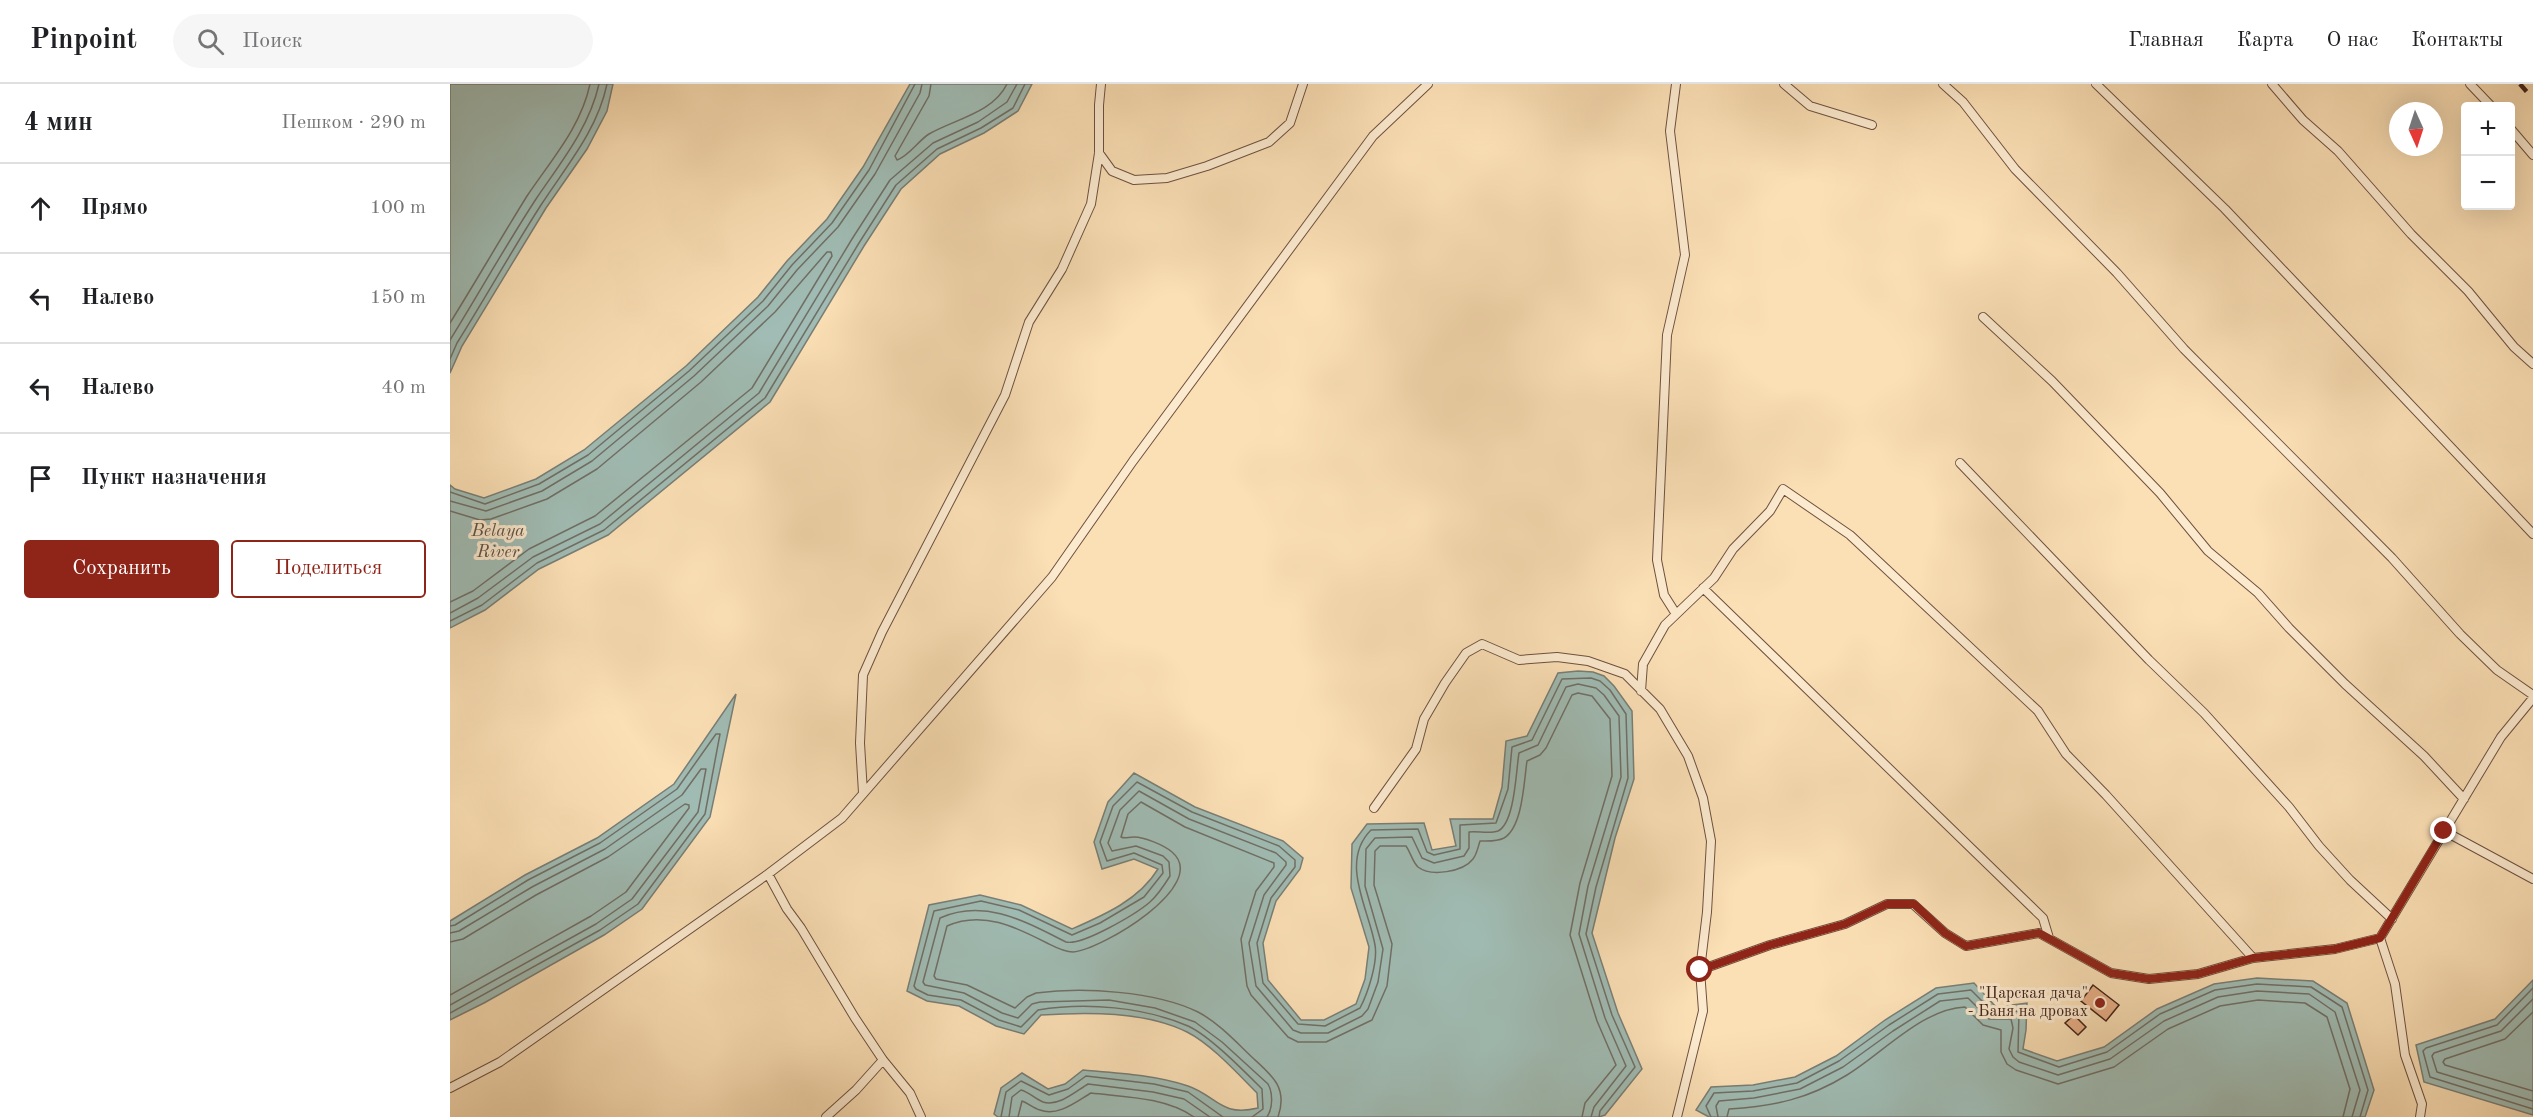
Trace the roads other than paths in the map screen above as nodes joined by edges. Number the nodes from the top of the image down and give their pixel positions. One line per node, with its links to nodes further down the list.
1 (1101, 84): 13 (lane)
2 (1302, 84): 13 (lane)
3 (1428, 84): 23 (lane)
4 (1676, 84): 20 (lane)
5 (1784, 84): 11 (lane)
6 (1943, 84): 22 (lane)
7 (2096, 84): 18 (lane)
8 (2272, 84): 16 (lane)
9 (2470, 84): 10 (lane)
10 (2487, 102)
11 (1872, 125)
12 (2515, 133): 14 (lane)
13 (1099, 153): 23 (lane)
14 (2533, 155)
15 (1983, 317): 24 (lane)
16 (2533, 364)
17 (1960, 463): 29 (lane)
18 (2533, 534)
19 (1703, 588): 20 (lane); 30 (lane); 32 (lane)
20 (1676, 614): 21 (lane)
21 (1641, 691): 25 (lane); 33 (lane)
22 (2533, 697): 24 (lane)
23 (863, 793): 27 (lane)
24 (2464, 799): 26 (lane)
25 (1374, 808)
26 (2444, 831): 28 (lane); 29 (lane)
27 (768, 874): 34 (lane); 35 (lane)
28 (2533, 879)
29 (2392, 919): 31 (lane)
30 (2049, 938): 32 (lane); 33 (lane)
31 (2380, 938): 32 (lane); 39 (lane)
32 (2253, 958)
33 (1700, 970): 38 (lane)
34 (883, 1060): 36 (lane); 37 (lane)
35 (450, 1088)
36 (826, 1117)
37 (921, 1117)
38 (1677, 1117)
39 (2420, 1117)

